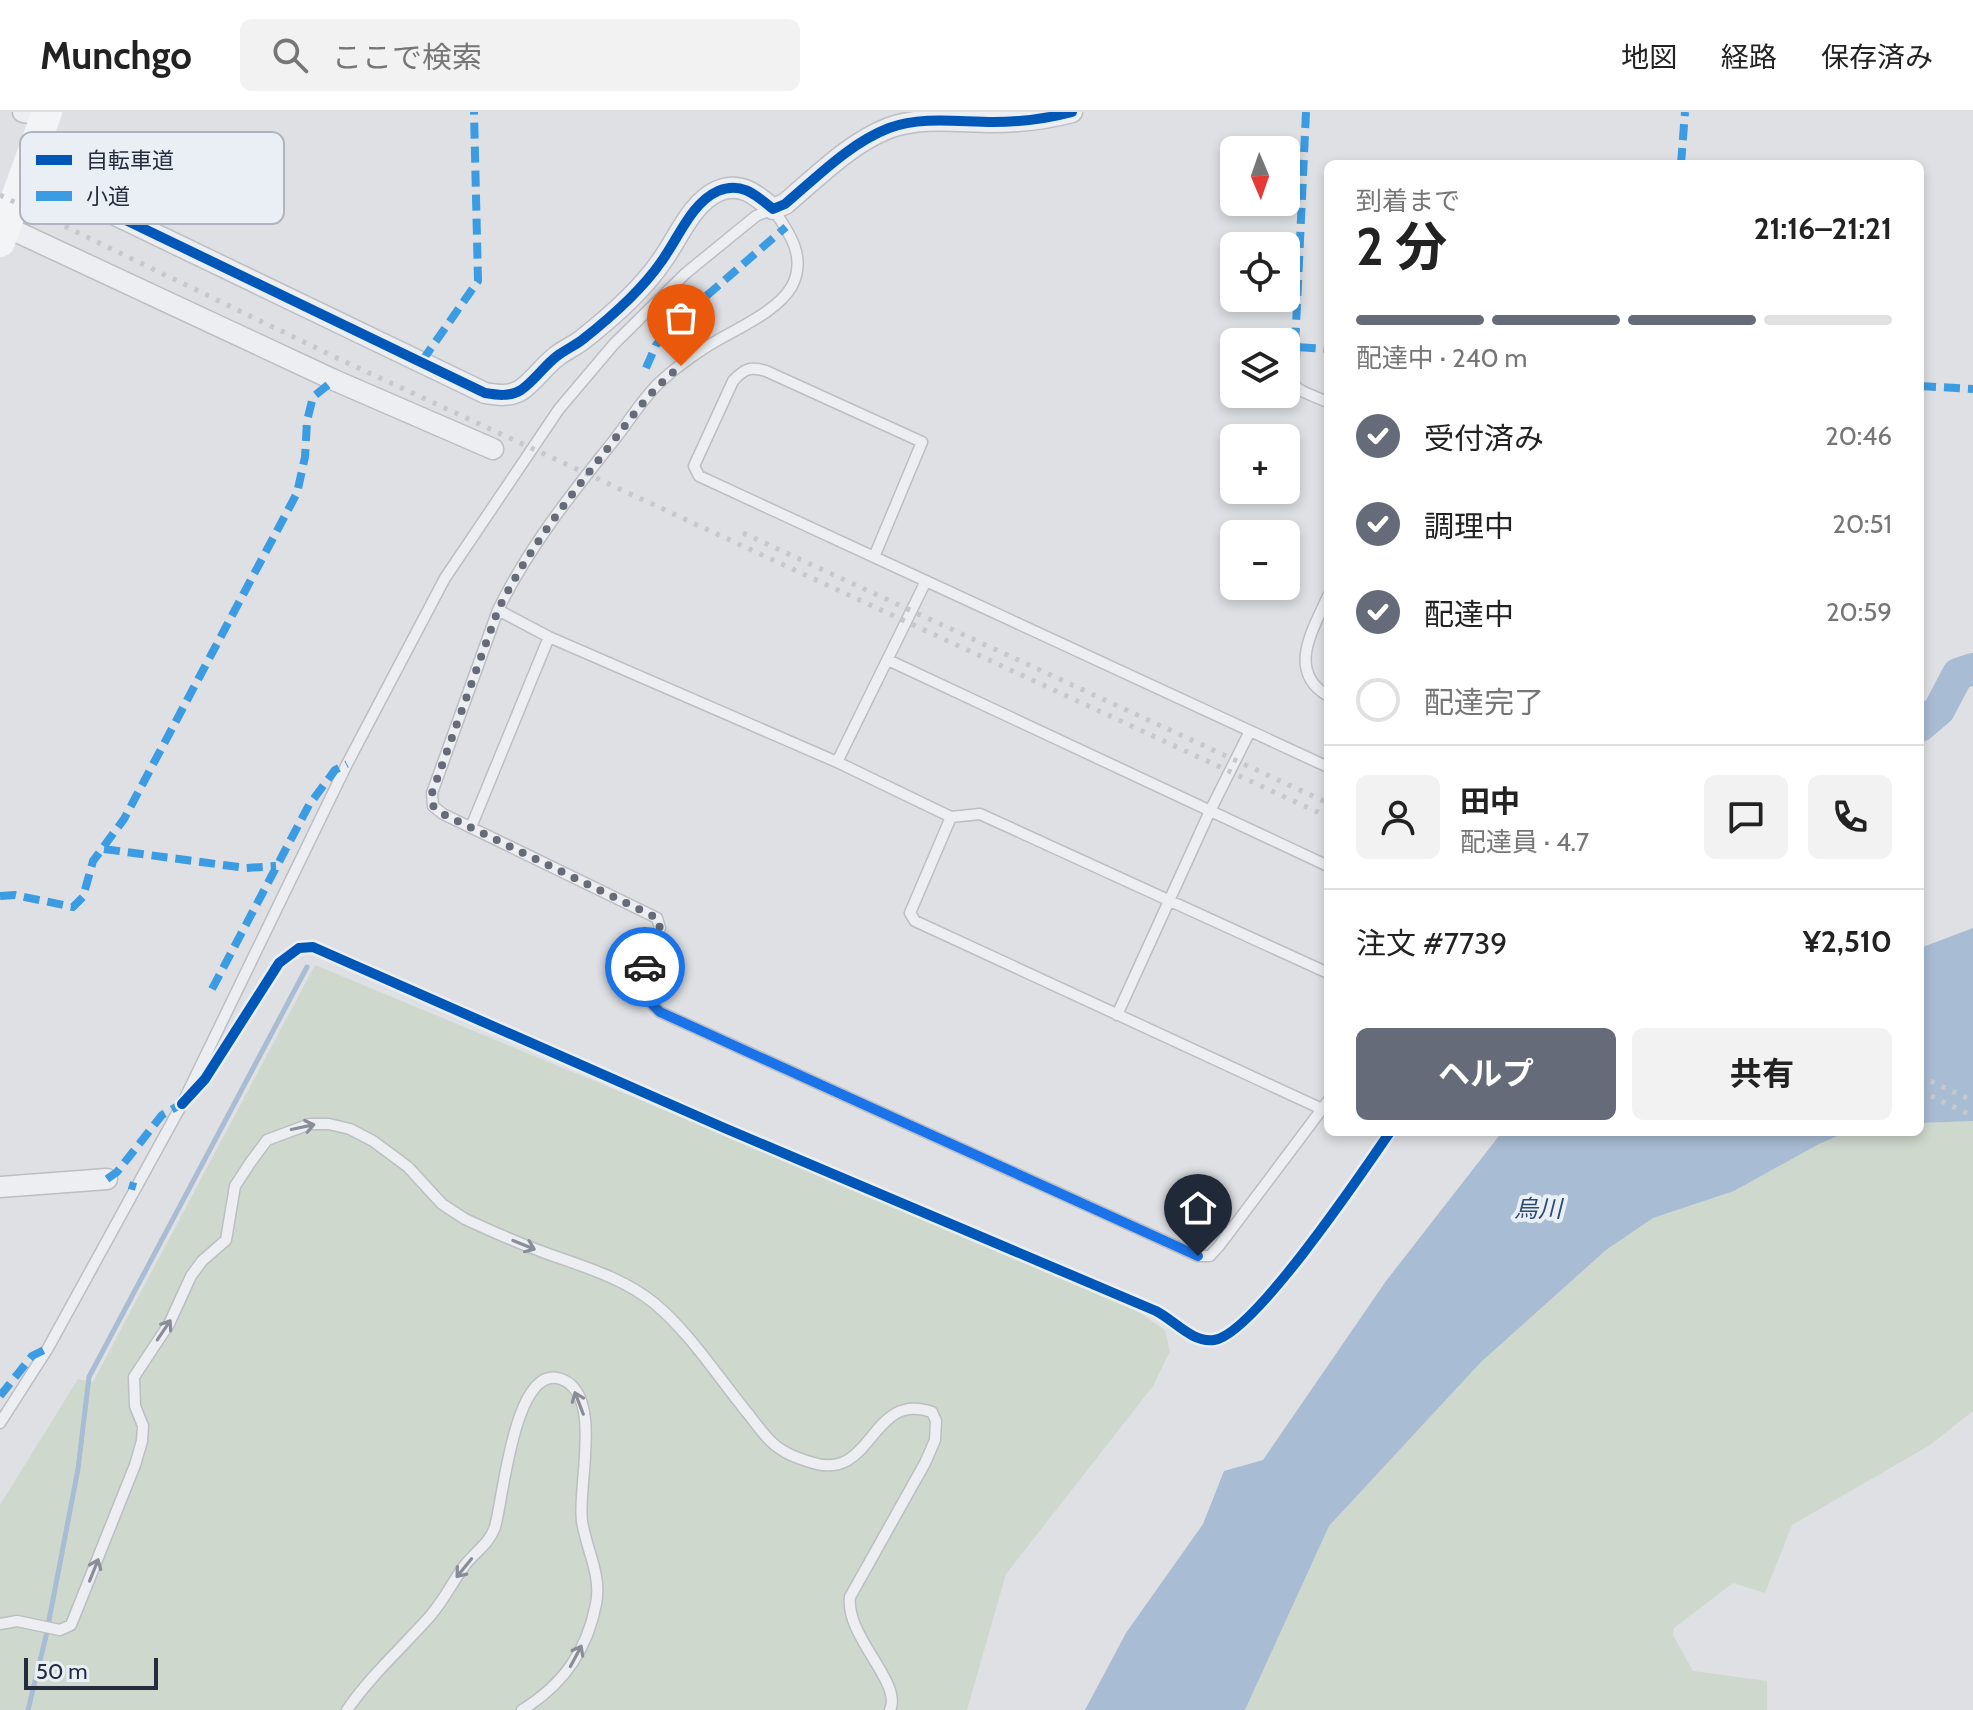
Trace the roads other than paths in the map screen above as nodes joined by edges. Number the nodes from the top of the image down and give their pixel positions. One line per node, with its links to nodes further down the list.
1 (1072, 112): 2 (street)
2 (926, 116): 4 (street)
3 (20, 187): 6 (main road)
4 (773, 209): 5 (street); 13 (lane); 31 (lane)
5 (135, 224)
6 (2, 231): 9 (street)
7 (1300, 390): 8 (lane)
8 (1324, 400)
9 (493, 449)
10 (874, 557): 10 (lane); 11 (lane)
11 (926, 581): 15 (lane); 17 (lane)
12 (1324, 605): 16 (lane)
13 (498, 610): 14 (lane); 22 (lane)
14 (549, 637): 18 (lane); 22 (lane)
15 (888, 660): 18 (lane); 20 (lane)
16 (1324, 694)
17 (1250, 731): 19 (lane); 20 (lane)
18 (837, 762): 21 (lane)
19 (1324, 765)
20 (1210, 811): 23 (lane); 24 (lane)
21 (951, 817): 24 (lane); 26 (lane)
22 (471, 827): 28 (lane)
23 (1324, 864)
24 (1170, 901): 25 (lane); 26 (lane)
25 (1324, 971)
26 (1117, 1015): 27 (lane)
27 (1324, 1105)
28 (1324, 1106)
29 (107, 1179): 30 (street)
30 (0, 1187)
31 (0, 1423)
32 (0, 1624): 35 (lane, one-way to 35)
33 (347, 1710): 34 (lane, one-way to 33)
34 (522, 1710)
35 (890, 1710)

